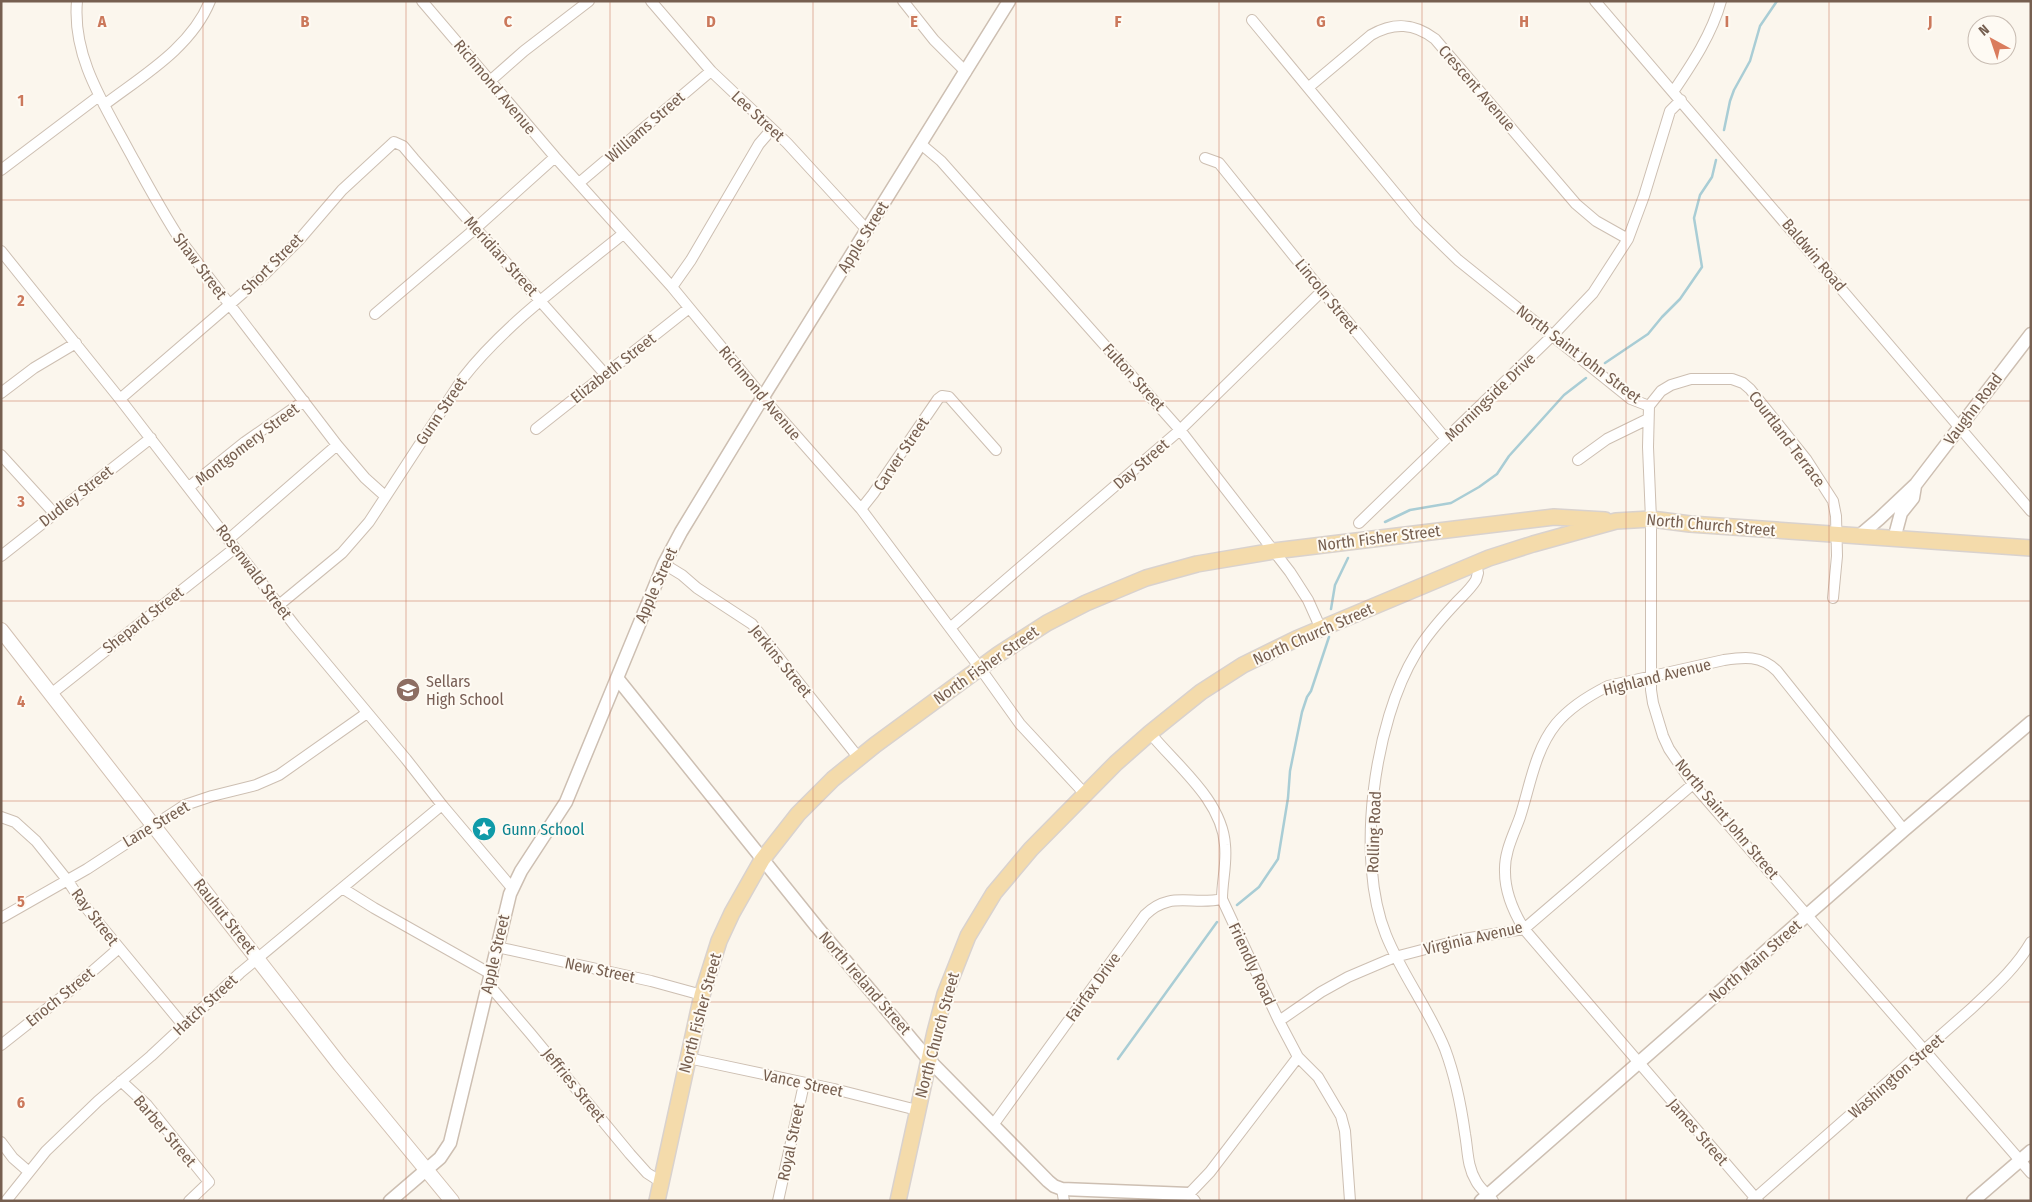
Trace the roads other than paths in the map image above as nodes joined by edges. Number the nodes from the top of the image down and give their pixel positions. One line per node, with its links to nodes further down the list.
1 (77, 1): 16 (street, Shaw Street)
2 (210, 1): 16 (street)
3 (422, 1): 13 (street, Richmond Avenue)
4 (589, 1): 13 (street)
5 (651, 1): 11 (street, Lee Street)
6 (903, 1): 12 (street)
7 (1009, 1): 12 (street, Apple Street)
8 (1596, 1): 15 (street, Baldwin Road)
9 (1721, 1): 15 (street)
10 (1252, 20): 14 (street, North Saint John Street)
11 (711, 71): 18 (street, Lee Street); 24 (street, Williams Street)
12 (966, 72): 20 (street, Apple Street)
13 (490, 81): 21 (street, Richmond Avenue)
14 (1309, 87): 28 (street, Crescent Avenue); 37 (street, North Saint John Street)
15 (1673, 92): 17 (street, Baldwin Road)
16 (101, 100): 23 (street); 33 (street, Shaw Street)
17 (1681, 100): 28 (street, Morningside Drive); 46 (street, Baldwin Road)
18 (772, 129): 26 (street, Lee Street); 30 (street)
19 (394, 142): 25 (street, Meridian Street); 33 (street, Short Street)
20 (922, 144): 26 (street, Apple Street); 48 (street, Fulton Street)
21 (555, 157): 24 (street, Richmond Avenue); 25 (street)
22 (1205, 158): 31 (street, Lincoln Street)
23 (1, 170)
24 (579, 183): 27 (street, Richmond Avenue)
25 (476, 228): 32 (street, Meridian Street); 35 (street)
26 (867, 230): 41 (street, Apple Street)
27 (622, 234): 30 (street, Richmond Avenue); 32 (street, Gunn Street)
28 (1628, 239): 37 (street, Morningside Drive)
29 (1, 251): 38 (street, Rosenwald Street)
30 (672, 287): 34 (street, Richmond Avenue)
31 (1322, 291): 48 (street, Day Street); 50 (street, Lincoln Street)
32 (541, 302): 39 (street, Meridian Street); 57 (street, Gunn Street)
33 (230, 305): 42 (street, Short Street); 43 (street, Shaw Street)
34 (690, 308): 39 (street, Elizabeth Street); 41 (street, Richmond Avenue)
35 (375, 314)
36 (2031, 334): 46 (street, Vaughn Road)
37 (1553, 335): 44 (street, North Saint John Street); 50 (street, Morningside Drive)
38 (76, 343): 40 (street); 42 (street, Rosenwald Street)
39 (606, 374): 47 (street, Elizabeth Street)
40 (1, 393)
41 (763, 397): 58 (street, Richmond Avenue); 71 (street, Apple Street)
42 (120, 399): 49 (street, Rosenwald Street)
43 (304, 401): 51 (street, Shaw Street); 56 (street, Montgomery Street)
44 (1650, 406): 45 (street, North Saint John Street); 64 (street, Courtland Terrace)
45 (1648, 419): 54 (street); 61 (street, North Saint John Street)
46 (1959, 426): 55 (street, Vaughn Road); 59 (street, Baldwin Road)
47 (536, 428)
48 (1180, 430): 69 (street, Fulton Street); 75 (street, Day Street)
49 (151, 438): 56 (street, Rosenwald Street); 60 (street, Dudley Street)
50 (1446, 440): 63 (street, Morningside Drive)
51 (338, 445): 57 (street, Shaw Street); 67 (street, Shepard Street)
52 (996, 450): 58 (street, Carver Street)
53 (1, 455): 60 (street)
54 (1578, 460)
55 (1916, 484): 65 (street, Vaughn Road); 66 (street, Vaughn Road)
56 (189, 487): 67 (street, Rosenwald Street)
57 (385, 496): 74 (street, Gunn Street)
58 (860, 509): 75 (street, Richmond Avenue)
59 (2031, 511)
60 (54, 514): 70 (street, Dudley Street)
61 (1651, 518): 62 (main road, North Church Street); 64 (main road, North Church Street); 79 (street, North Saint John Street)
62 (1616, 521): 69 (main road, North Fisher Street); 72 (main road, North Church Street)
63 (1359, 523)
64 (1836, 534): 65 (main road, North Church Street); 73 (street, Courtland Terrace)
65 (1859, 536): 66 (main road, North Church Street)
66 (1894, 539): 68 (main road, North Church Street)
67 (232, 544): 74 (street, Rosenwald Street); 81 (street, Shepard Street)
68 (2031, 548)
69 (1274, 551): 76 (street, Fulton Street); 78 (main road, North Fisher Street)
70 (1, 556)
71 (664, 564): 80 (street, Apple Street); 85 (street, Jerkins Street)
72 (1476, 564): 76 (main road, North Church Street); 103 (street, Rolling Road)
73 (1833, 598)
74 (279, 605): 82 (street, Rosenwald Street)
75 (950, 628): 78 (street, Richmond Avenue)
76 (1321, 629): 84 (main road, North Church Street)
77 (1, 630): 81 (main road, Rauhut Street)
78 (980, 668): 85 (main road, North Fisher Street); 87 (street, Richmond Avenue)
79 (1651, 676): 86 (street, North Saint John Street); 91 (street, Highland Avenue); 99 (street, Highland Avenue)
80 (616, 678): 92 (street, North Ireland Street); 95 (street, Apple Street)
81 (51, 694): 90 (main road, Rauhut Street)
82 (367, 713): 88 (street, Rosenwald Street); 90 (street, Lane Street)
83 (2031, 722): 91 (street, North Main Street)
84 (1150, 733): 87 (main road, North Church Street); 96 (street, Friendly Road)
85 (858, 757): 92 (main road, North Fisher Street)
86 (1693, 784): 97 (street, North Saint John Street); 99 (street, Virginia Avenue)
87 (1085, 794): 113 (main road, North Church Street)
88 (442, 805): 94 (street, Hatch Street); 95 (street, Rosenwald Street)
89 (1, 817): 93 (street, Ray Street)
90 (153, 825): 93 (street, Lane Street); 104 (main road, Rauhut Street)
91 (1904, 830): 97 (street, North Main Street)
92 (762, 860): 106 (main road, North Fisher Street); 113 (street, North Ireland Street)
93 (68, 881): 98 (street, Lane Street); 102 (street, Ray Street)
94 (342, 888): 104 (street, Hatch Street); 105 (street, Jeffries Street)
95 (512, 888): 101 (street, Apple Street)
96 (1222, 899): 107 (street, Friendly Road); 118 (street, Fairfax Drive)
97 (1808, 915): 110 (street, North Saint John Street); 114 (street, North Main Street)
98 (1, 918)
99 (1524, 929): 103 (street, Virginia Avenue); 114 (street, Highland Avenue)
100 (2031, 942): 110 (street, Washington Street)
101 (497, 947): 105 (street, Apple Street); 106 (street, New Street)
102 (119, 948): 108 (street, Ray Street); 109 (street, Enoch Street)
103 (1396, 957): 107 (street, Virginia Avenue); 128 (street, Rolling Road)
104 (258, 958): 108 (street, Hatch Street); 122 (main road, Rauhut Street)
105 (490, 980): 122 (street, Apple Street); 125 (street, Jeffries Street)
106 (702, 995): 112 (main road, North Fisher Street)
107 (1279, 1021): 111 (street, Friendly Road)
108 (183, 1025): 115 (street, Hatch Street)
109 (1, 1045)
110 (1924, 1052): 121 (street, North Saint John Street); 129 (street, Washington Street)
111 (1298, 1057): 127 (street); 137 (street, Friendly Road)
112 (688, 1058): 116 (street, Vance Street); 125 (main road, North Fisher Street)
113 (930, 1060): 117 (main road, North Church Street); 118 (street, North Ireland Street)
114 (1639, 1062): 128 (street, North Main Street); 129 (street, James Street)
115 (121, 1081): 123 (street, Hatch Street); 131 (street, Barber Street)
116 (804, 1084): 117 (street, Vance Street); 135 (street, Royal Street)
117 (917, 1110): 136 (main road, North Church Street)
118 (993, 1125): 126 (street, North Ireland Street)
119 (1, 1142): 123 (street)
120 (2031, 1152): 121 (street)
121 (2020, 1161): 124 (street, North Saint John Street); 138 (street)
122 (426, 1170): 132 (street, Apple Street); 133 (main road, Rauhut Street)
123 (29, 1172): 130 (street, Hatch Street)
124 (2031, 1173)
125 (661, 1182): 134 (main road, North Fisher Street)
126 (1063, 1195): 127 (street, North Ireland Street)
127 (1192, 1197)
128 (1487, 1199)
129 (1755, 1200)
130 (6, 1201)
131 (189, 1201)
132 (390, 1201)
133 (452, 1201)
134 (657, 1201)
135 (778, 1201)
136 (898, 1201)
137 (1350, 1201)
138 (1973, 1201)

